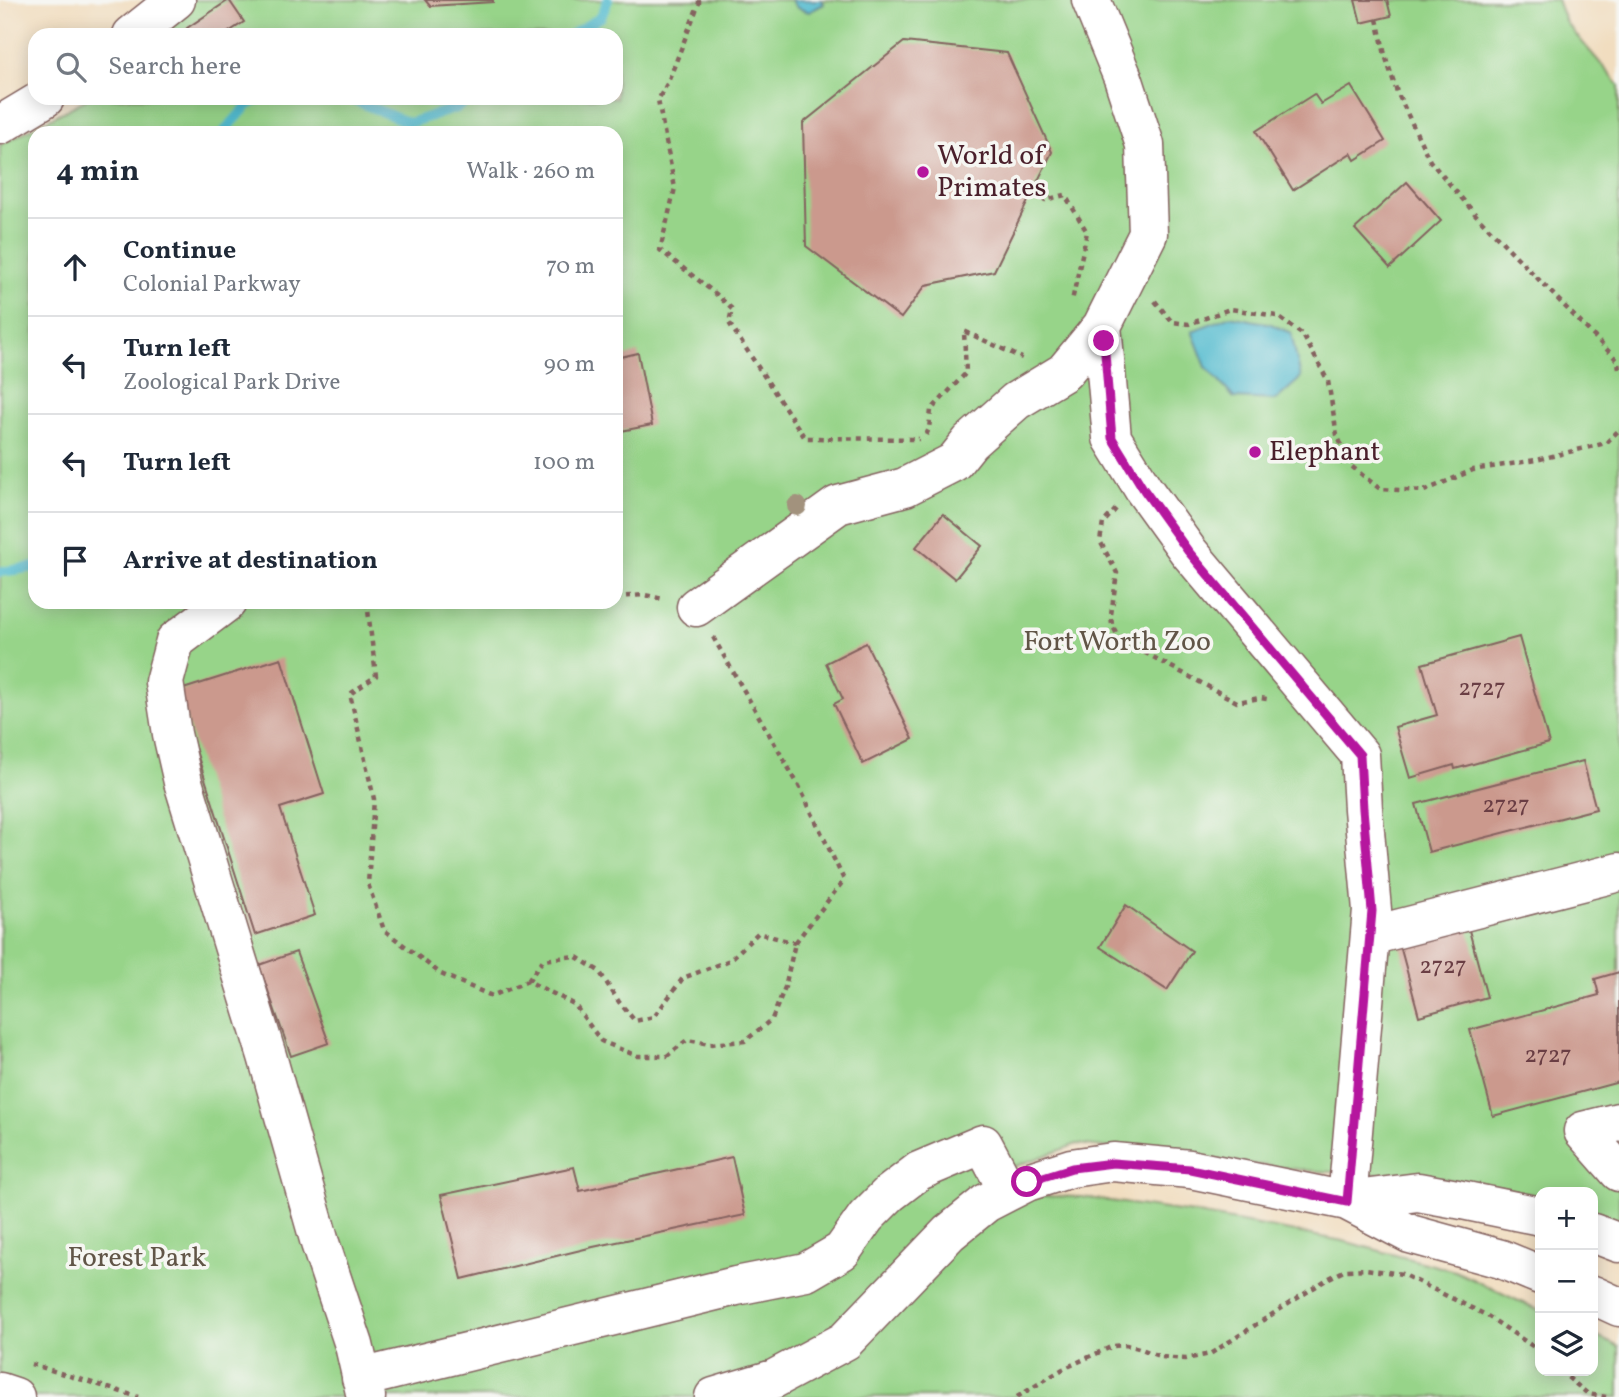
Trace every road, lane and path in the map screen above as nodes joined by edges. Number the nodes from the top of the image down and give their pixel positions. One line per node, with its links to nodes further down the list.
1 (176, 0): 5 (street)
2 (699, 0): 12 (path)
3 (1091, 0): 11 (street)
4 (1377, 19): 13 (path)
5 (141, 28)
6 (33, 105): 7 (street)
7 (0, 125)
8 (1033, 192): 10 (path)
9 (1152, 297): 14 (path)
10 (1072, 304)
11 (1102, 326): 15 (street); 17 (street)
12 (1024, 359)
13 (1619, 370)
14 (1619, 430)
15 (1141, 485): 20 (street); 20 (path)
16 (623, 596): 17 (path)
17 (696, 607): 23 (path)
18 (218, 609): 38 (street)
19 (368, 609): 24 (path)
20 (1314, 699): 22 (street)
21 (1619, 872): 22 (street)
22 (1370, 936): 28 (street)
23 (795, 943): 24 (path); 24 (path)
24 (527, 981)
25 (1619, 1122): 26 (street)
26 (1619, 1172)
27 (1009, 1191): 28 (street); 38 (street); 41 (street)
28 (1347, 1202): 29 (street); 32 (street)
29 (1535, 1215)
30 (1598, 1235): 31 (street)
31 (1619, 1243)
32 (1535, 1273)
33 (1598, 1298): 34 (street)
34 (1619, 1307)
35 (1535, 1348): 42 (path)
36 (1566, 1376): 43 (path)
37 (22, 1380): 39 (street); 40 (path)
38 (364, 1387)
39 (0, 1392)
40 (138, 1397)
41 (714, 1397)
42 (1017, 1397)
43 (1606, 1397)

